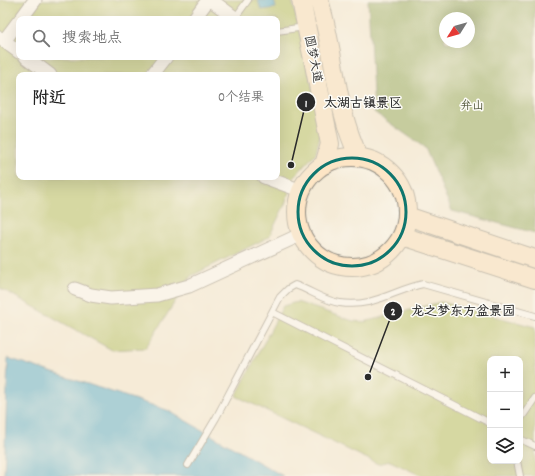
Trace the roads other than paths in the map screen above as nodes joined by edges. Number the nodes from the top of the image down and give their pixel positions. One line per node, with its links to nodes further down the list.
1 (35, 0): 6 (street)
2 (209, 0): 7 (street); 8 (street)
3 (248, 0): 9 (lane)
4 (301, 0): 11 (street, 圆梦大道)
5 (319, 0): 19 (street, 圆梦大道)
6 (23, 16)
7 (196, 16)
8 (233, 16)
9 (237, 16)
10 (16, 24): 13 (street)
11 (308, 27): 12 (lane); 20 (street, 圆梦大道)
12 (280, 31)
13 (2, 40): 14 (street)
14 (16, 50)
15 (30, 60): 17 (street)
16 (164, 60): 18 (street)
17 (46, 72)
18 (154, 72)
19 (359, 157): 20 (street); 23 (street)
20 (324, 165): 22 (street)
21 (272, 180): 22 (street)
22 (302, 191): 24 (street)
23 (407, 216): 25 (street); 26 (street)
24 (302, 234): 25 (street); 28 (street)
25 (402, 236): 27 (street)
26 (535, 259)
27 (535, 279)
28 (75, 289)
29 (272, 312): 30 (lane); 33 (lane); 36 (lane)
30 (535, 316)
31 (535, 398): 32 (lane)
32 (523, 416)
33 (487, 421)
34 (523, 440): 35 (lane)
35 (535, 446)
36 (189, 463)
37 (518, 464): 38 (lane)
38 (520, 476)

